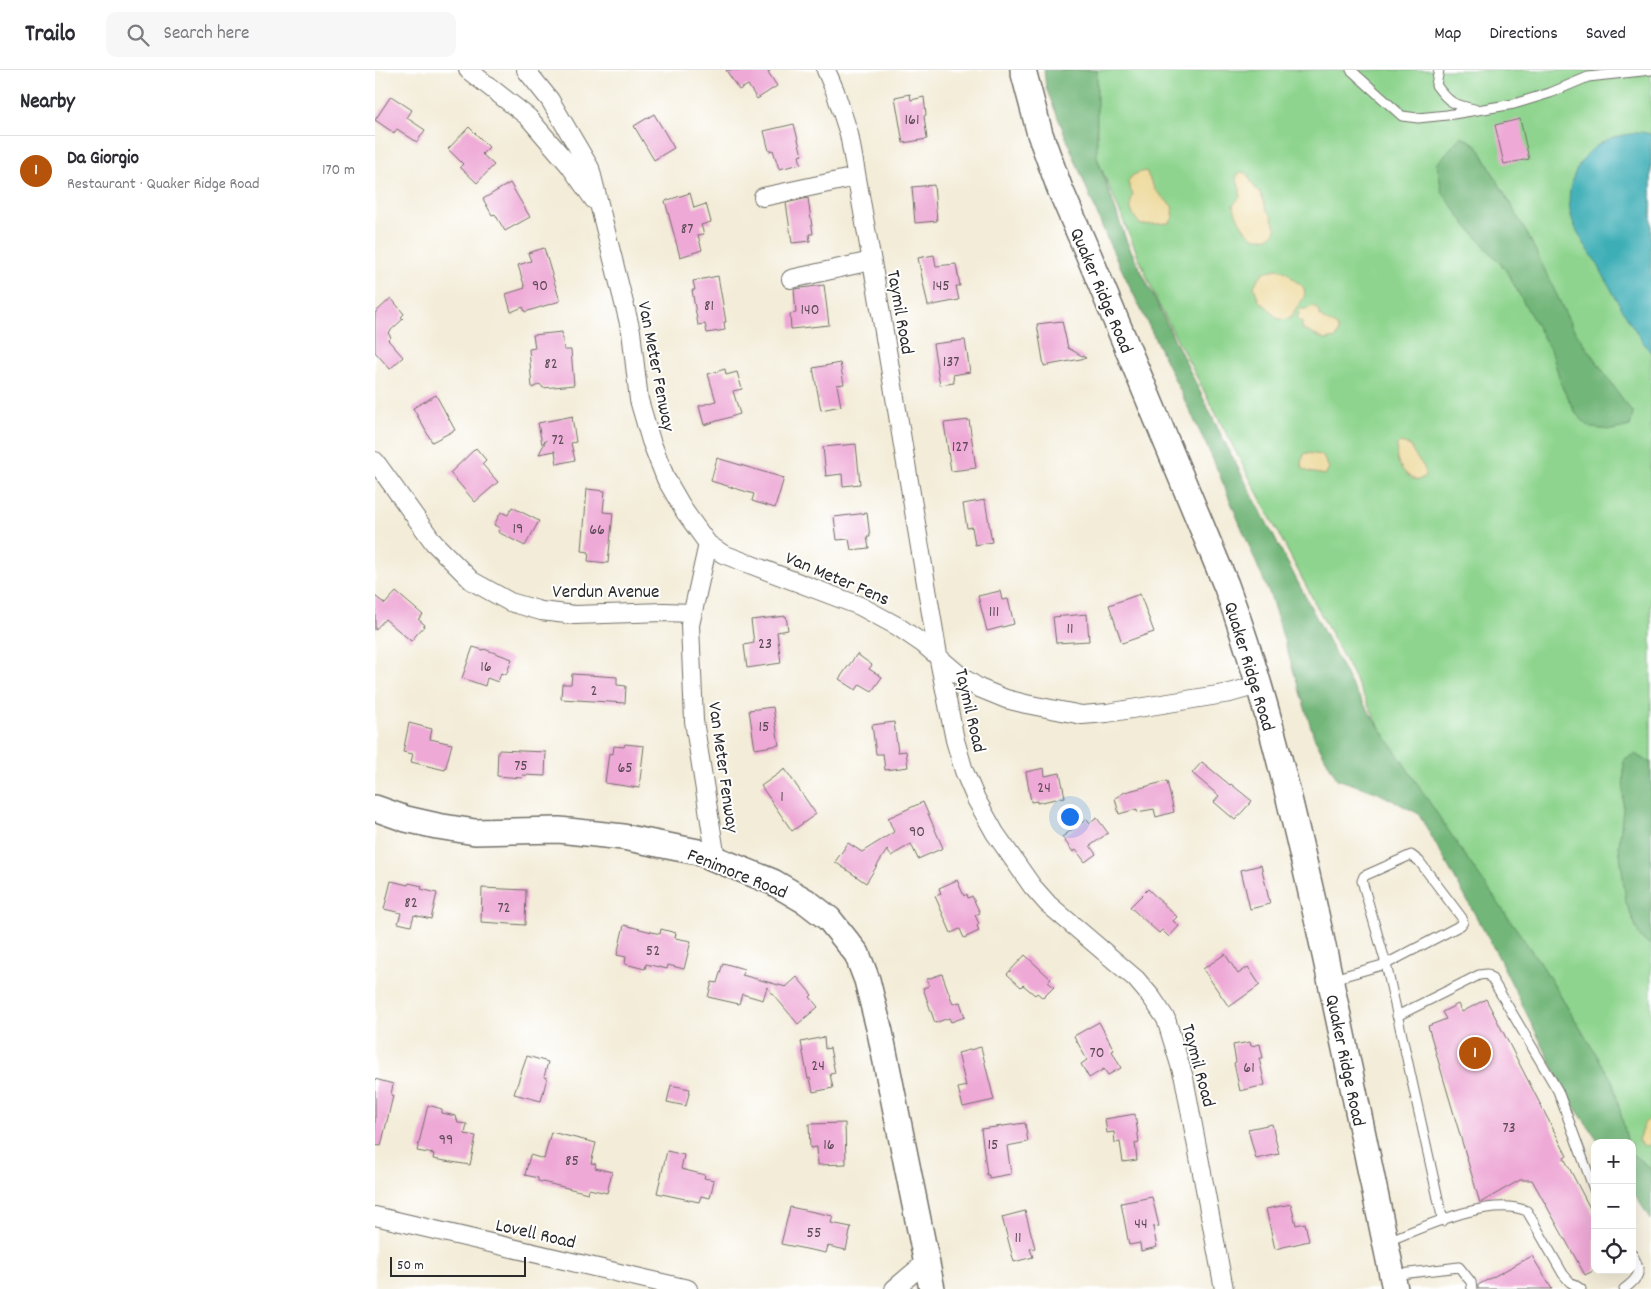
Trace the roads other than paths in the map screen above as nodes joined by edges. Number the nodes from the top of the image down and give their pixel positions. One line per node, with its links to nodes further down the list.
1 (468, 70): 11 (street, Van Meter Fenway)
2 (526, 70): 11 (street)
3 (825, 70): 9 (street, Taymil Road)
4 (1023, 70): 18 (street, Quaker Ridge Road)
5 (1351, 70): 8 (lane)
6 (1439, 70): 8 (lane)
7 (1651, 70): 8 (lane)
8 (1477, 110)
9 (856, 177): 10 (street); 12 (street, Taymil Road)
10 (763, 197)
11 (602, 211): 15 (street, Van Meter Fenway)
12 (871, 261): 13 (street); 17 (street, Taymil Road)
13 (791, 279)
14 (375, 461): 16 (street, Verdun Avenue)
15 (708, 544): 16 (street, Van Meter Fenway); 17 (street, Van Meter Fens)
16 (692, 612): 20 (street, Van Meter Fenway)
17 (938, 655): 18 (street, Van Meter Fens); 34 (street, Taymil Road)
18 (1258, 685): 22 (street, Quaker Ridge Road)
19 (375, 808): 20 (street, Fenimore Road)
20 (716, 859): 28 (street, Fenimore Road)
21 (1386, 964): 21 (lane); 22 (lane); 23 (lane)
22 (1331, 980): 27 (street, Quaker Ridge Road)
23 (1397, 1016): 24 (lane); 26 (lane)
24 (1592, 1184)
25 (375, 1216): 31 (street, Lovell Road)
26 (1443, 1221): 27 (lane); 36 (lane)
27 (1385, 1242): 30 (street, Quaker Ridge Road)
28 (927, 1261): 32 (street); 33 (street, Fenimore Road)
29 (1636, 1261): 37 (lane)
30 (1393, 1282): 35 (lane)
31 (688, 1289)
32 (894, 1289)
33 (932, 1289)
34 (1224, 1289)
35 (1472, 1289)
36 (1581, 1289)
37 (1624, 1289)

